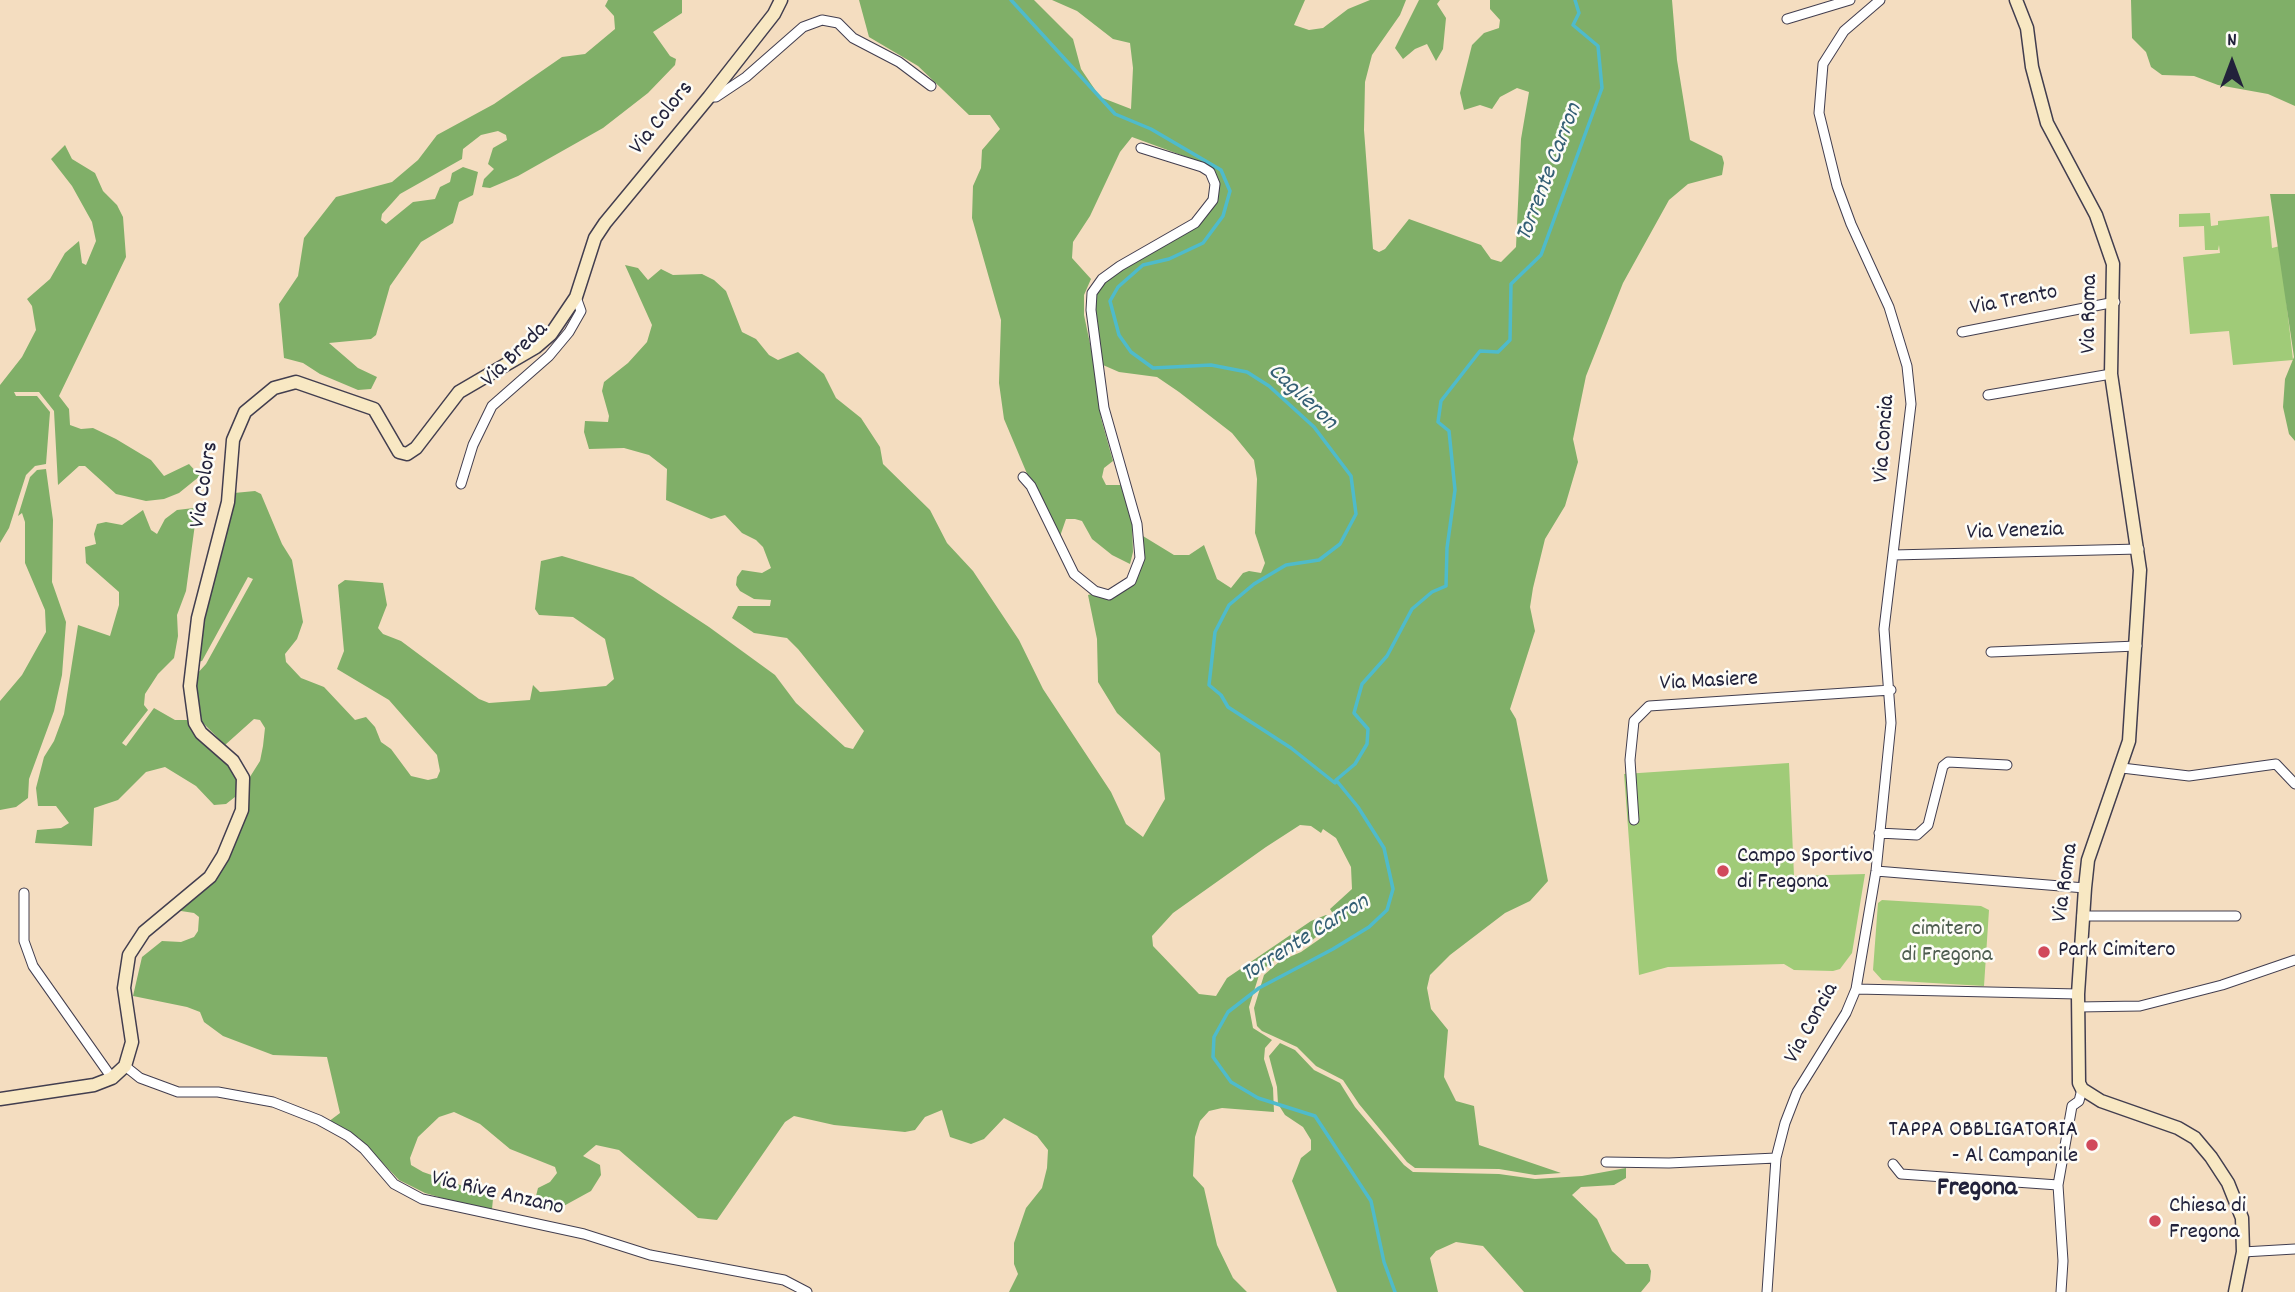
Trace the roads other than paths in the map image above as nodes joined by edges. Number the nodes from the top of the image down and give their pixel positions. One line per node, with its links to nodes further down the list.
1 (780, 0): 7 (street, Via Colors)
2 (1850, 0): 5 (street)
3 (1880, 0): 17 (street, Via Concia)
4 (2017, 0): 10 (street, Via Roma)
5 (1787, 19)
6 (931, 86): 7 (street)
7 (709, 97): 9 (street, Via Colors)
8 (1141, 148): 14 (street)
9 (576, 297): 15 (street, Via Breda); 34 (street, Via Colors)
10 (2115, 302): 11 (street, Via Trento); 12 (street, Via Roma)
11 (1962, 332)
12 (2110, 374): 13 (street); 16 (street, Via Roma)
13 (1988, 395)
14 (1023, 477)
15 (461, 484)
16 (2139, 549): 17 (street, Via Venezia); 18 (street, Via Roma)
17 (1893, 555): 20 (street, Via Concia)
18 (2137, 646): 19 (street); 22 (street, Via Roma)
19 (1991, 652)
20 (1891, 690): 24 (street, Via Masiere); 25 (street, Via Concia)
21 (2007, 765): 25 (street)
22 (2122, 768): 23 (street); 27 (street, Via Roma)
23 (2295, 783)
24 (1634, 820)
25 (1880, 833): 26 (street, Via Concia)
26 (1877, 871): 27 (street); 32 (street, Via Concia)
27 (2085, 888): 29 (street, Via Roma)
28 (24, 893): 35 (street)
29 (2082, 916): 30 (street); 33 (street, Via Roma)
30 (2236, 916)
31 (2294, 962): 33 (street)
32 (1856, 989): 33 (street); 38 (street, Via Concia)
33 (2078, 1001): 36 (street, Via Roma)
34 (125, 1066): 35 (street); 44 (street, Via Rive Anzano)
35 (111, 1078): 37 (street)
36 (2082, 1089): 41 (street); 43 (street)
37 (0, 1099)
38 (1776, 1158): 39 (street); 45 (street, Via Concia)
39 (1606, 1161)
40 (1893, 1164): 41 (street)
41 (2058, 1185): 46 (street)
42 (2295, 1249): 43 (street)
43 (2243, 1252): 47 (street)
44 (807, 1292)
45 (1767, 1292)
46 (2061, 1292)
47 (2235, 1292)

